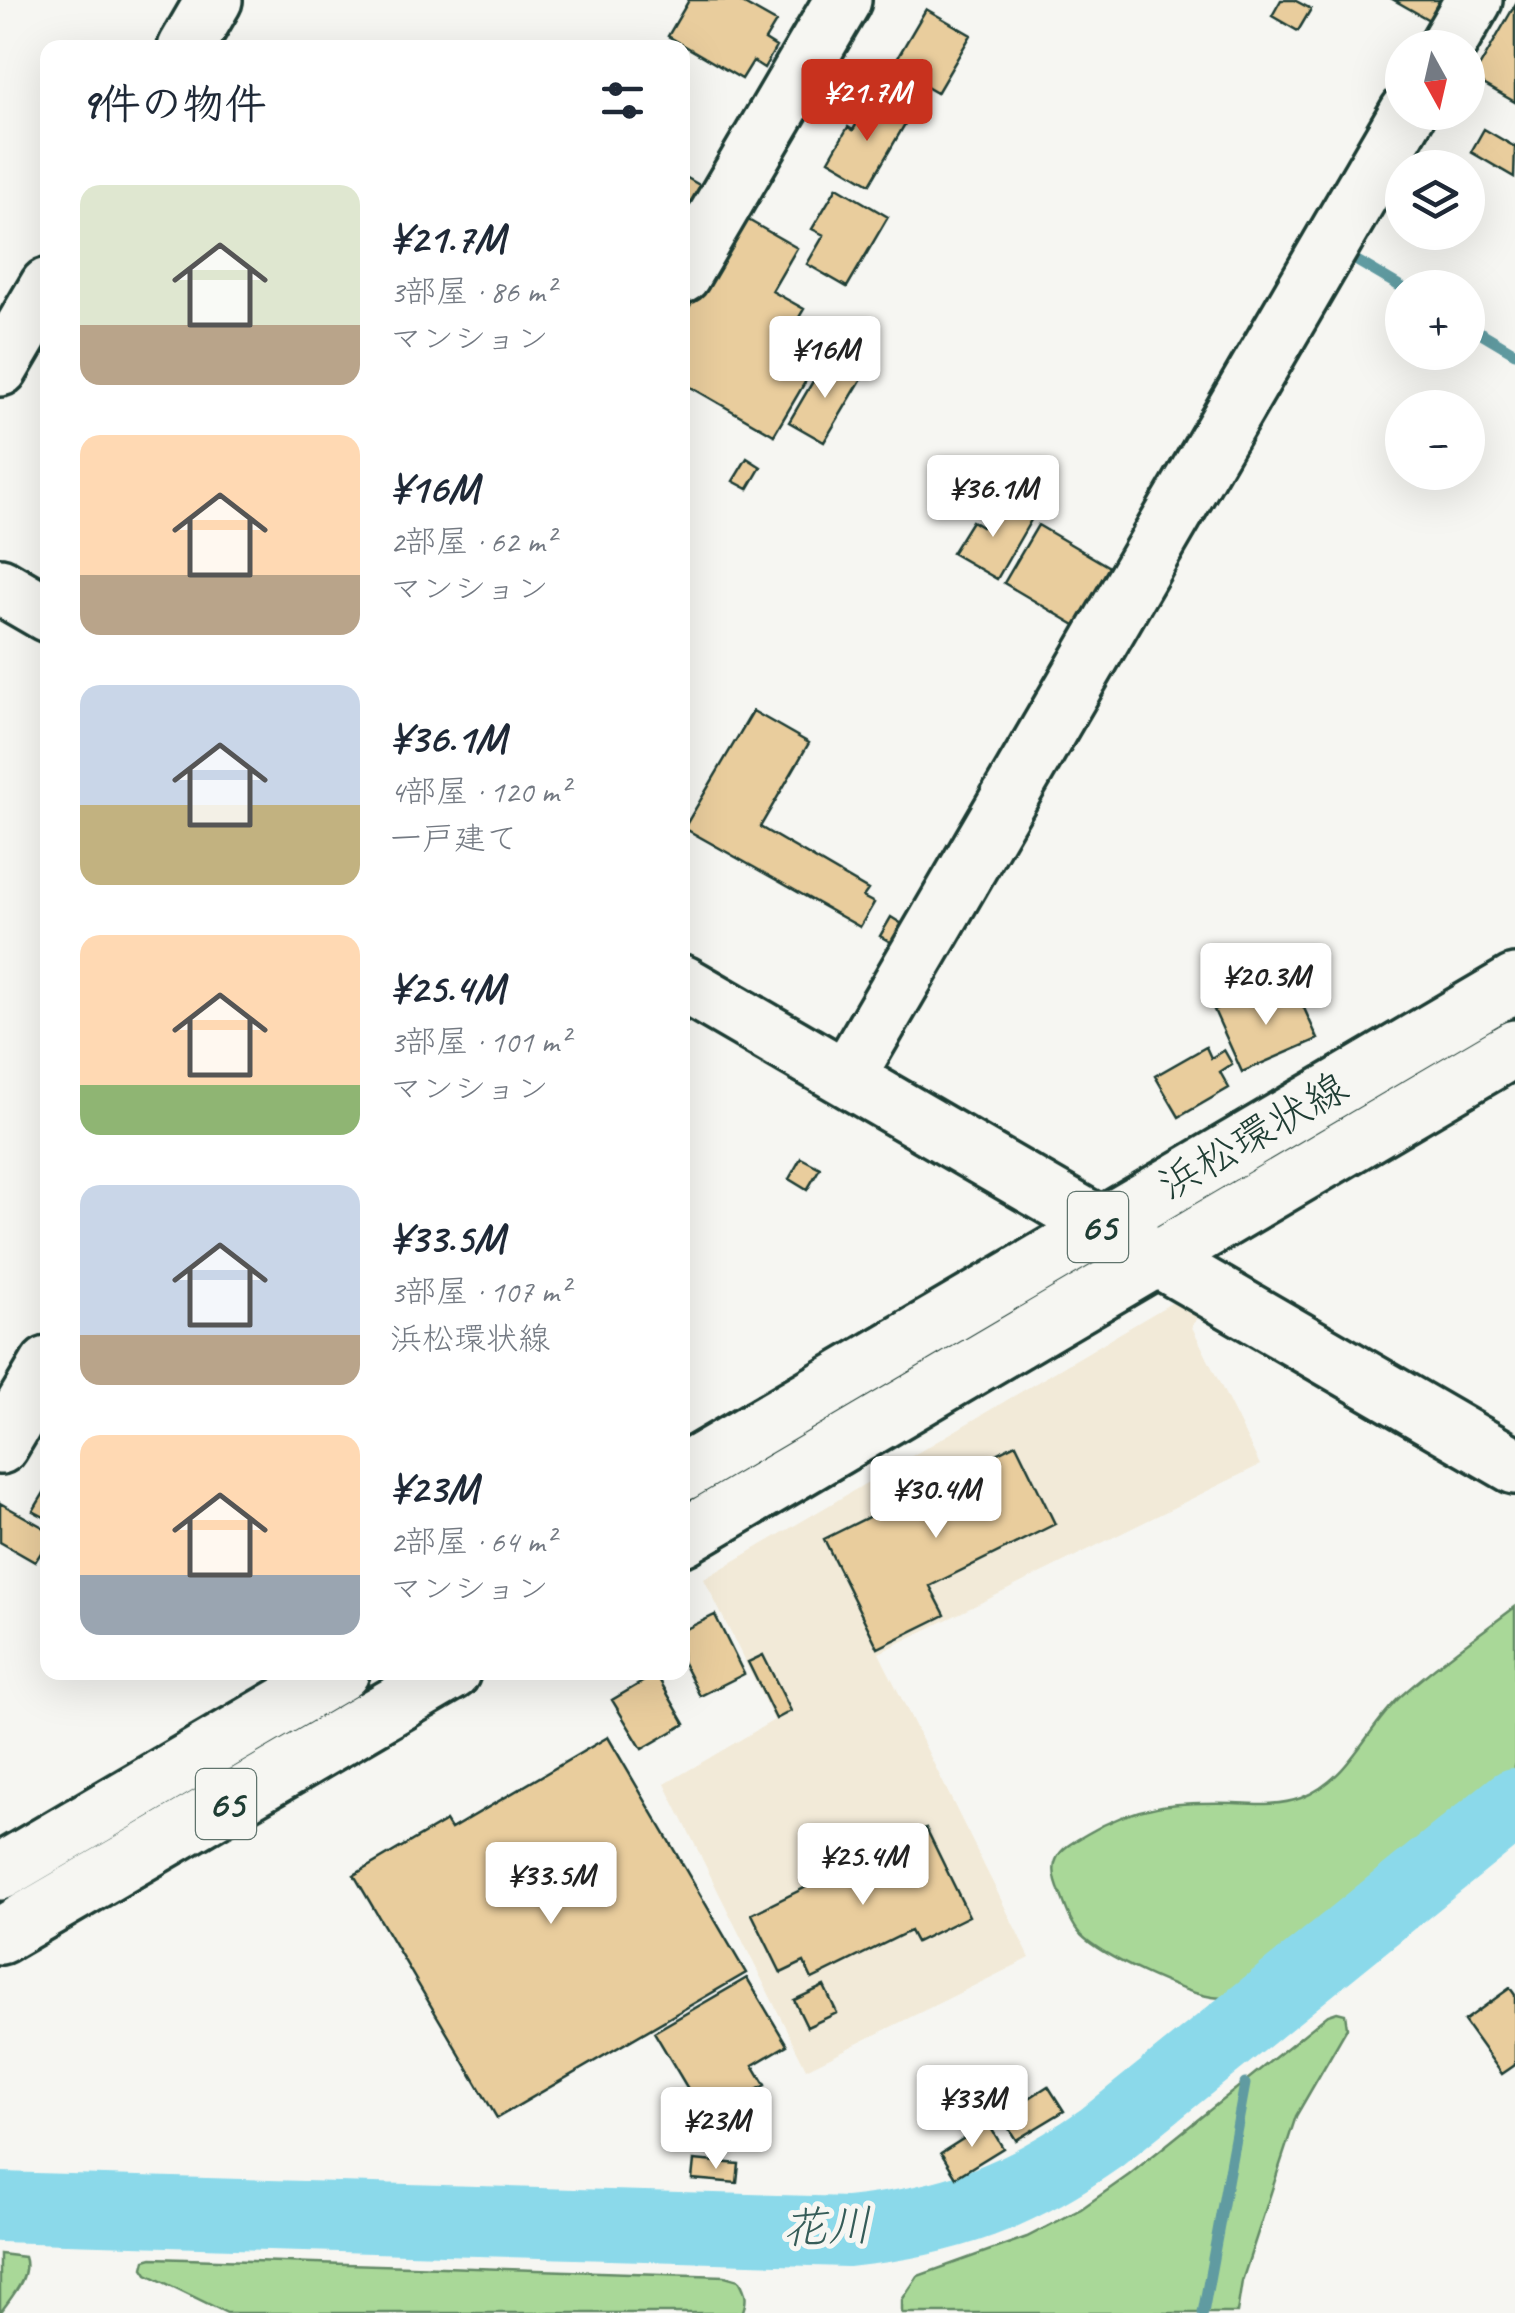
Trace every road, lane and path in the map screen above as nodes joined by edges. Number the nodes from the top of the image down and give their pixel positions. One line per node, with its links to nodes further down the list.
1 (214, 0): 5 (main road)
2 (843, 0): 7 (main road)
3 (1474, 0): 4 (main road)
4 (1456, 30)
5 (191, 40)
6 (1398, 130): 15 (main road)
7 (690, 261)
8 (40, 300): 9 (main road)
9 (0, 368)
10 (0, 586): 11 (main road)
11 (40, 609)
12 (1515, 983): 16 (main road, 浜松環状線 / 65)
13 (690, 988): 15 (main road)
14 (1515, 1048): 17 (main road, 浜松環状線 / 65)
15 (846, 1078): 16 (main road)
16 (1100, 1226): 17 (main road); 21 (main road, 浜松環状線 / 65)
17 (1156, 1258): 20 (main road); 22 (main road, 浜松環状線 / 65)
18 (40, 1378): 19 (main road)
19 (0, 1446)
20 (1515, 1466)
21 (690, 1468)
22 (690, 1533)
23 (327, 1680): 25 (main road, 65)
24 (438, 1680): 26 (main road, 65)
25 (0, 1872)
26 (0, 1936)

